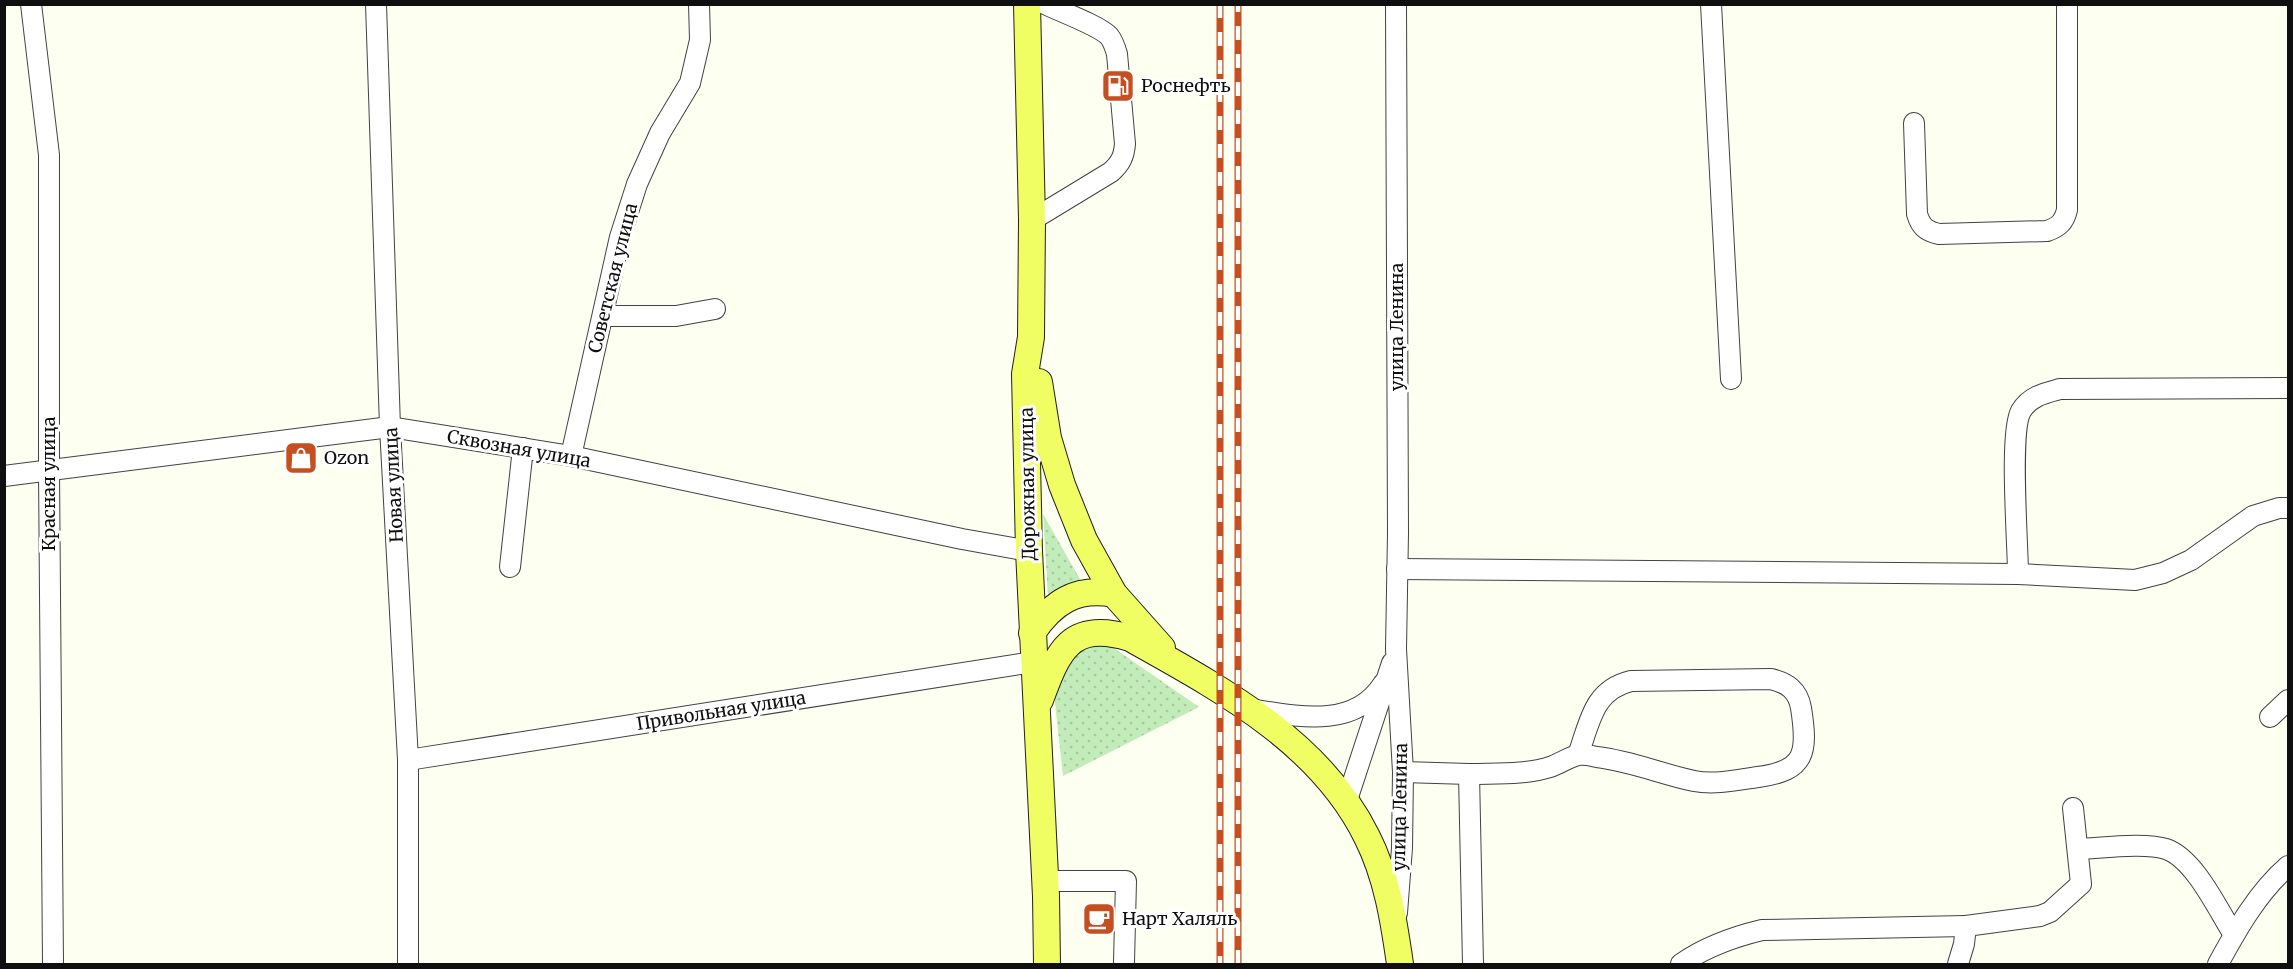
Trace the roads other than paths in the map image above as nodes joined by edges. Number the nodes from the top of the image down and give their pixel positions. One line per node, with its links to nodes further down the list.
1 (31, 4): 20 (street, Красная улица)
2 (376, 4): 16 (street, Новая улица)
3 (699, 4): 12 (street, Советская улица)
4 (1028, 4): 10 (main road, Дорожная улица)
5 (1045, 4): 10 (street)
6 (1396, 4): 25 (street, улица Ленина)
7 (1711, 4): 14 (street)
8 (2067, 4): 9 (street)
9 (1914, 123)
10 (1032, 220): 13 (main road, Дорожная улица)
11 (715, 309): 12 (street)
12 (603, 316): 19 (street, Советская улица)
13 (1031, 337): 17 (main road); 23 (main road, Дорожная улица)
14 (1731, 379)
15 (2289, 388): 26 (street)
16 (390, 427): 18 (street, Сквозная улица); 20 (street, Сквозная улица); 38 (street, Новая улица)
17 (1048, 438): 23 (main road); 27 (main road)
18 (523, 448): 19 (street, Сквозная улица); 24 (street)
19 (571, 456): 23 (street, Сквозная улица)
20 (49, 471): 21 (street, Сквозная улица); 50 (street, Красная улица)
21 (4, 476)
22 (2289, 508): 26 (street)
23 (1029, 551): 28 (main road, Дорожная улица)
24 (510, 567)
25 (1397, 569): 26 (street); 29 (street, улица Ленина)
26 (2018, 574)
27 (1114, 594): 28 (main road); 31 (main road)
28 (1032, 633): 30 (main road, Дорожная улица)
29 (1396, 649): 32 (street, улица Ленина); 39 (street, улица Ленина)
30 (1033, 662): 35 (main road, Дорожная улица); 38 (street, Привольная улица)
31 (1178, 665): 34 (main road); 35 (main road)
32 (1389, 675): 34 (street, улица Ленина); 41 (street, улица Ленина)
33 (2289, 700): 36 (street)
34 (1248, 708): 41 (main road)
35 (1036, 709): 45 (main road, Дорожная улица)
36 (2270, 717)
37 (1578, 755): 37 (street); 40 (street)
38 (408, 760): 51 (street, Новая улица)
39 (1403, 772): 40 (street); 47 (street, улица Ленина)
40 (1469, 774): 54 (street)
41 (1346, 803): 47 (main road)
42 (2073, 808): 43 (street)
43 (2079, 849): 46 (street); 48 (street)
44 (2289, 866): 48 (street)
45 (1045, 881): 49 (street); 52 (main road, Дорожная улица)
46 (1966, 926): 55 (street); 56 (street)
47 (1395, 931): 53 (main road, улица Ленина)
48 (2234, 935): 57 (street)
49 (1124, 962)
50 (53, 964)
51 (408, 964)
52 (1047, 964)
53 (1400, 964)
54 (1473, 964)
55 (1681, 964)
56 (1958, 964)
57 (2218, 964)

